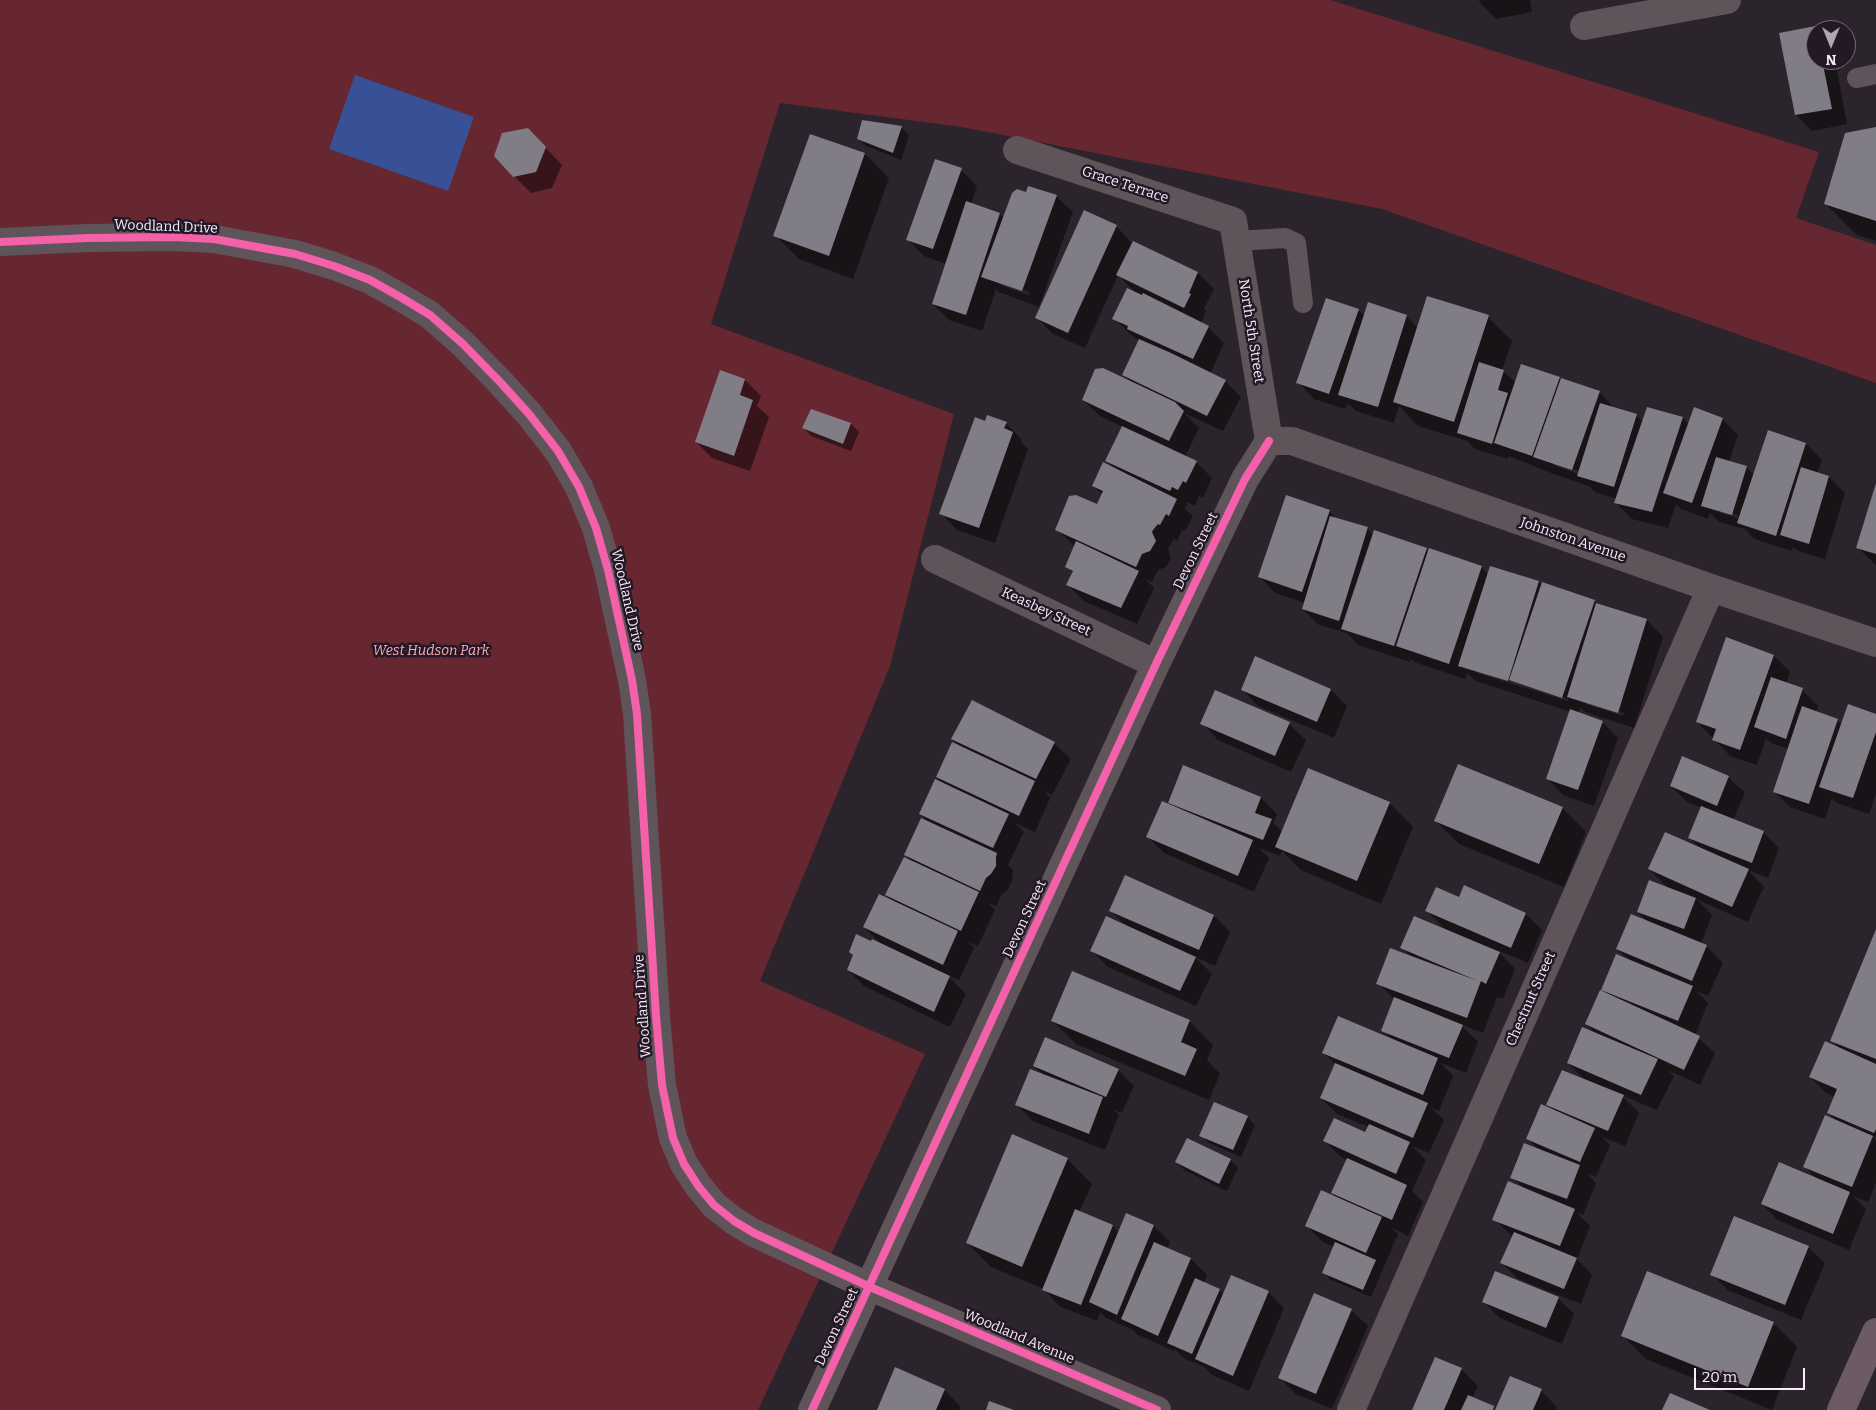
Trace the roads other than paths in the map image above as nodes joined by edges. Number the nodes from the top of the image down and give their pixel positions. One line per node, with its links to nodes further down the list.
1 (1727, 0): 2 (street)
2 (1584, 26)
3 (1017, 150): 4 (street, Grace Terrace)
4 (1235, 231): 6 (lane); 7 (street, North 5th Street)
5 (0, 242): 12 (street, Woodland Drive)
6 (1303, 303)
7 (1269, 441): 9 (street, Johnston Avenue); 11 (street, Devon Street)
8 (936, 559): 11 (street, Keasbey Street)
9 (1711, 588): 10 (street, Johnston Avenue); 16 (street, Chestnut Street)
10 (1876, 643)
11 (1156, 664): 12 (street, Devon Street)
12 (870, 1287): 14 (street, Devon Street); 15 (street, Woodland Avenue)
13 (1876, 1332): 17 (main road)
14 (812, 1410)
15 (1158, 1410)
16 (1351, 1410)
17 (1841, 1410)

